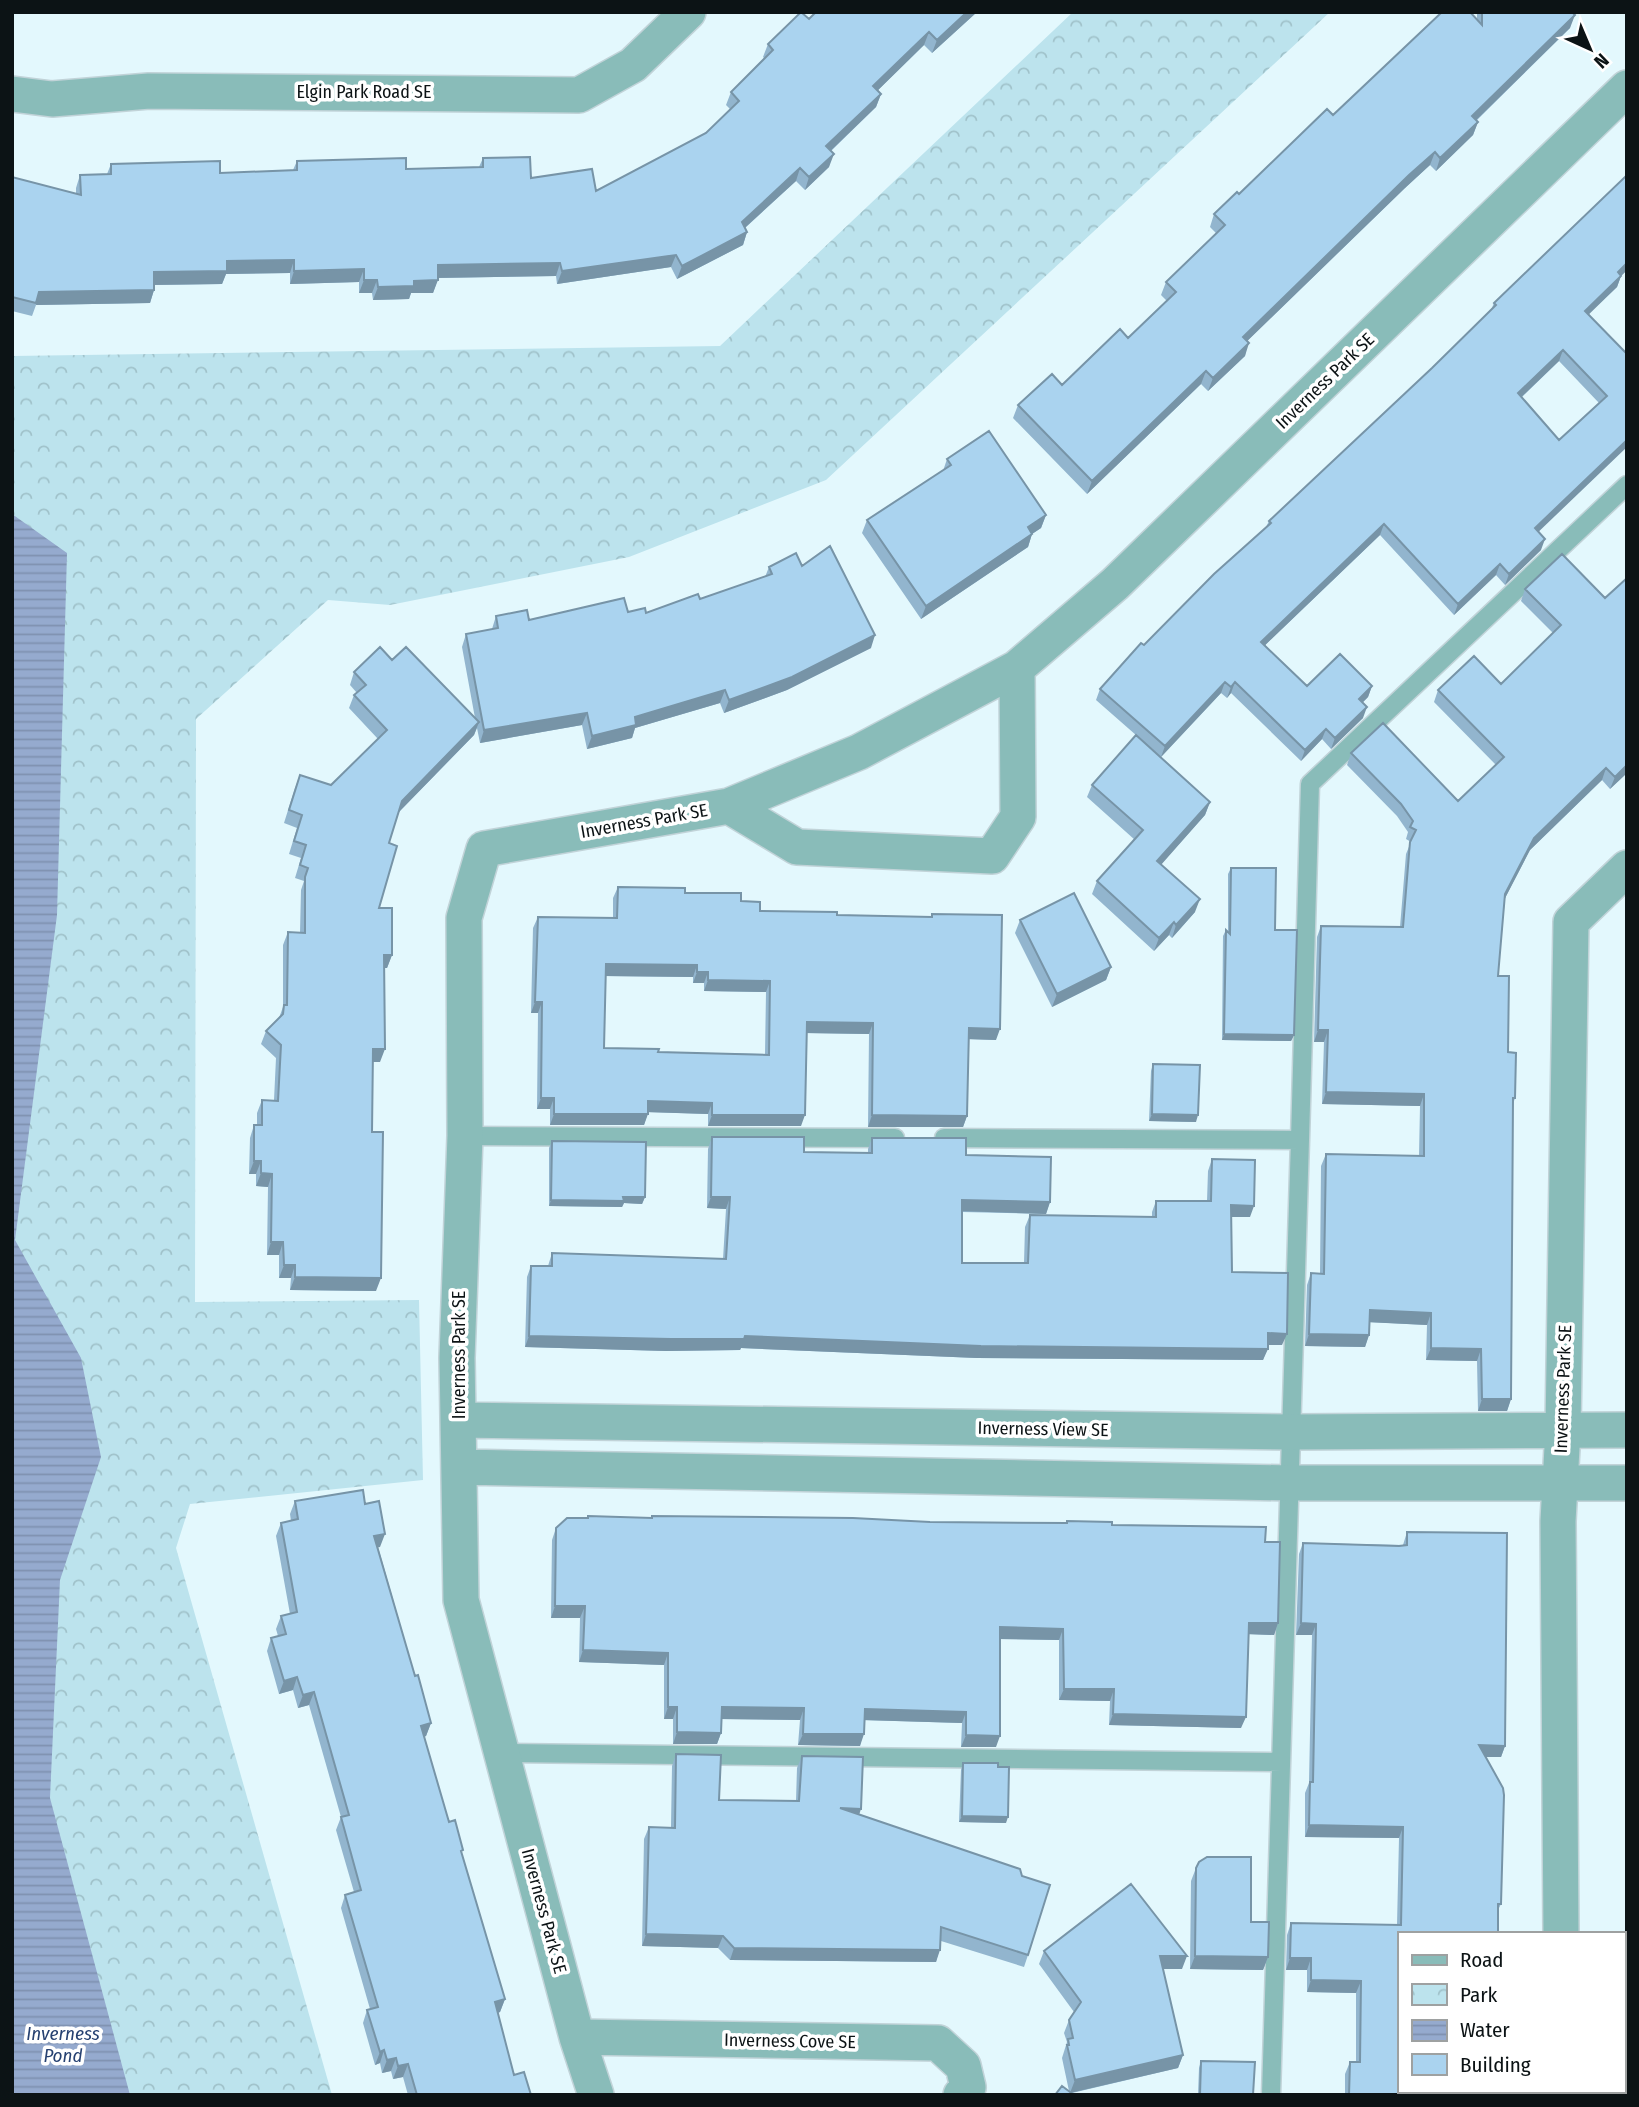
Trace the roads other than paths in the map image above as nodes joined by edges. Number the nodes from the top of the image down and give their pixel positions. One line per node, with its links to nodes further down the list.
1 (688, 12): 3 (street, Elgin Park Road SE)
2 (1627, 88): 5 (street, Inverness Park SE)
3 (12, 94)
4 (1627, 485): 9 (lane)
5 (1017, 668): 6 (street, Inverness Park SE); 6 (street, Inverness Park SE)
6 (729, 806): 8 (street, Inverness Park SE)
7 (1627, 868): 11 (street, Inverness Park SE)
8 (464, 1136): 9 (lane); 10 (street, Inverness Park SE)
9 (1300, 1140): 13 (lane)
10 (459, 1420): 13 (street, Inverness View SE); 14 (street, Inverness Park SE)
11 (1563, 1429): 12 (street, Inverness View SE); 13 (street, Inverness View SE); 17 (street, Inverness Park SE)
12 (1627, 1430)
13 (1292, 1433): 15 (lane)
14 (461, 1467): 15 (street); 18 (street, Inverness Park SE)
15 (1290, 1483): 17 (street); 19 (lane)
16 (1627, 1483): 17 (street)
17 (1559, 1484): 20 (street, Inverness Park SE)
18 (502, 1753): 19 (lane); 21 (street, Inverness Park SE)
19 (1281, 1762): 24 (lane)
20 (1561, 1932)
21 (577, 2037): 22 (street, Inverness Park SE); 23 (street, Inverness Cove SE)
22 (596, 2095)
23 (961, 2095)
24 (1271, 2095)

